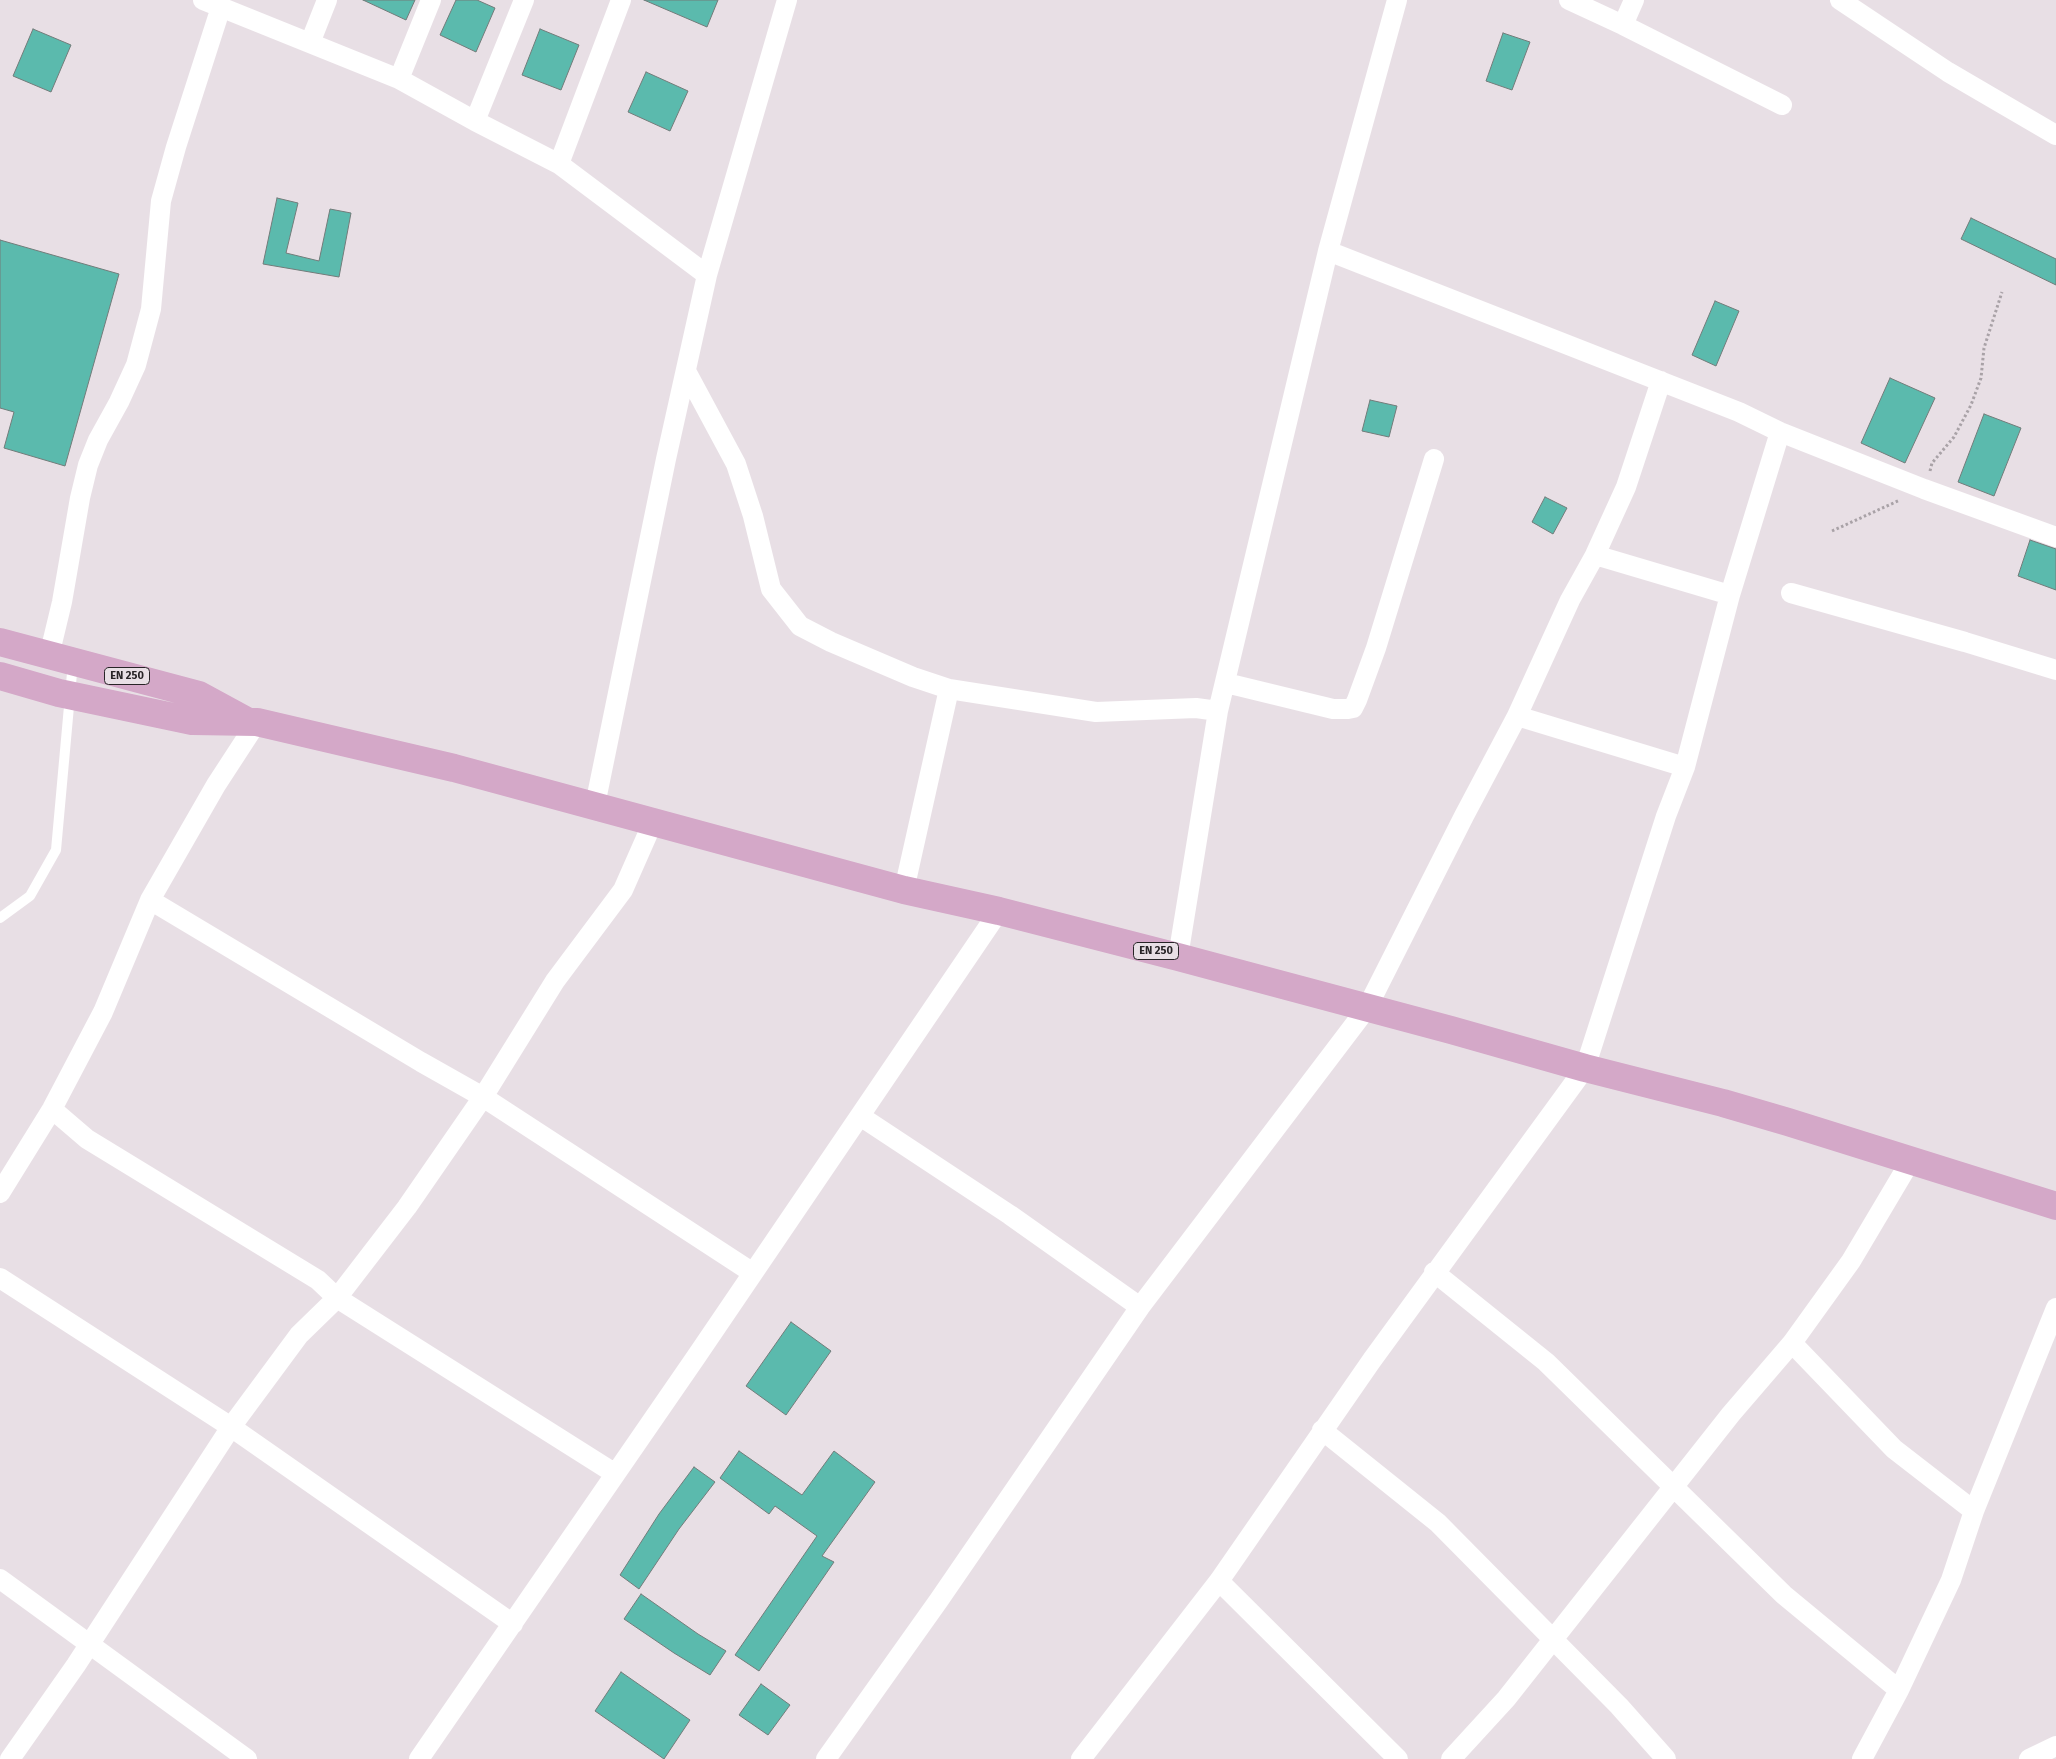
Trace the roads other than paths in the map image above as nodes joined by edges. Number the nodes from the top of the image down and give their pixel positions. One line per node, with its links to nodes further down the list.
1 (327, 0): 12 (street)
2 (430, 0): 13 (street)
3 (524, 0): 15 (street)
4 (622, 0): 17 (street)
5 (787, 0): 19 (street)
6 (1397, 0): 18 (street)
7 (1569, 0): 11 (street)
8 (1634, 0): 11 (street)
9 (1840, 0): 16 (street)
10 (212, 3): 12 (street); 29 (street)
11 (1623, 25): 14 (street)
12 (310, 43): 13 (street)
13 (398, 79): 15 (street)
14 (1782, 105)
15 (475, 121): 17 (street)
16 (2056, 135)
17 (559, 164): 19 (street)
18 (1328, 251): 21 (street); 32 (street)
19 (707, 275): 20 (street)
20 (686, 371): 33 (street); 39 (street)
21 (1661, 381): 22 (street); 25 (street)
22 (1780, 432): 24 (street); 27 (street)
23 (1434, 459): 32 (street)
24 (2056, 537)
25 (1595, 555): 27 (street); 36 (street)
26 (1792, 593): 30 (street)
27 (1730, 595): 38 (street)
28 (0, 642): 29 (main road, EN 250)
29 (61, 658): 34 (lane); 37 (main road, EN 250)
30 (2056, 670)
31 (0, 676): 34 (main road, EN 250)
32 (1226, 683): 35 (street)
33 (949, 689): 35 (street); 41 (street)
34 (71, 694): 37 (main road, EN 250); 44 (lane)
35 (1218, 711): 45 (street)
36 (1517, 716): 38 (street); 46 (street)
37 (252, 722): 39 (main road, EN 250); 42 (street)
38 (1685, 767): 47 (street)
39 (595, 805): 40 (main road, EN 250)
40 (653, 822): 41 (main road, EN 250); 48 (street)
41 (904, 890): 43 (main road, EN 250)
42 (150, 900): 48 (street); 49 (street)
43 (999, 911): 45 (main road, EN 250); 50 (street)
44 (0, 918)
45 (1178, 957): 46 (main road, EN 250)
46 (1367, 1008): 47 (main road, EN 250); 58 (street)
47 (1586, 1068): 51 (main road, EN 250); 54 (street)
48 (483, 1097): 55 (street); 57 (street)
49 (52, 1109): 52 (street); 57 (street)
50 (860, 1116): 55 (street); 58 (street)
51 (1911, 1160): 53 (main road, EN 250); 60 (street)
52 (0, 1194)
53 (2056, 1206)
54 (1434, 1272): 62 (street); 64 (street)
55 (753, 1273): 63 (street)
56 (0, 1278): 61 (street)
57 (337, 1298): 61 (street); 63 (street)
58 (1140, 1307): 76 (street)
59 (2056, 1308): 65 (street)
60 (1792, 1343): 64 (street); 65 (street)
61 (231, 1427): 68 (street); 70 (street)
62 (1322, 1430): 67 (street); 69 (street)
63 (614, 1473): 68 (street)
64 (1672, 1488): 69 (street); 71 (street)
65 (1974, 1511): 71 (street)
66 (0, 1579): 70 (street)
67 (1219, 1582): 77 (street); 78 (street)
68 (513, 1624): 75 (street)
69 (1554, 1639): 79 (street); 80 (street)
70 (89, 1644): 73 (street); 74 (street)
71 (1899, 1690): 81 (street)
72 (2056, 1746): 82 (street)
73 (10, 1759)
74 (247, 1759)
75 (419, 1759)
76 (826, 1759)
77 (1081, 1759)
78 (1398, 1759)
79 (1451, 1759)
80 (1666, 1759)
81 (1862, 1759)
82 (2029, 1759)

